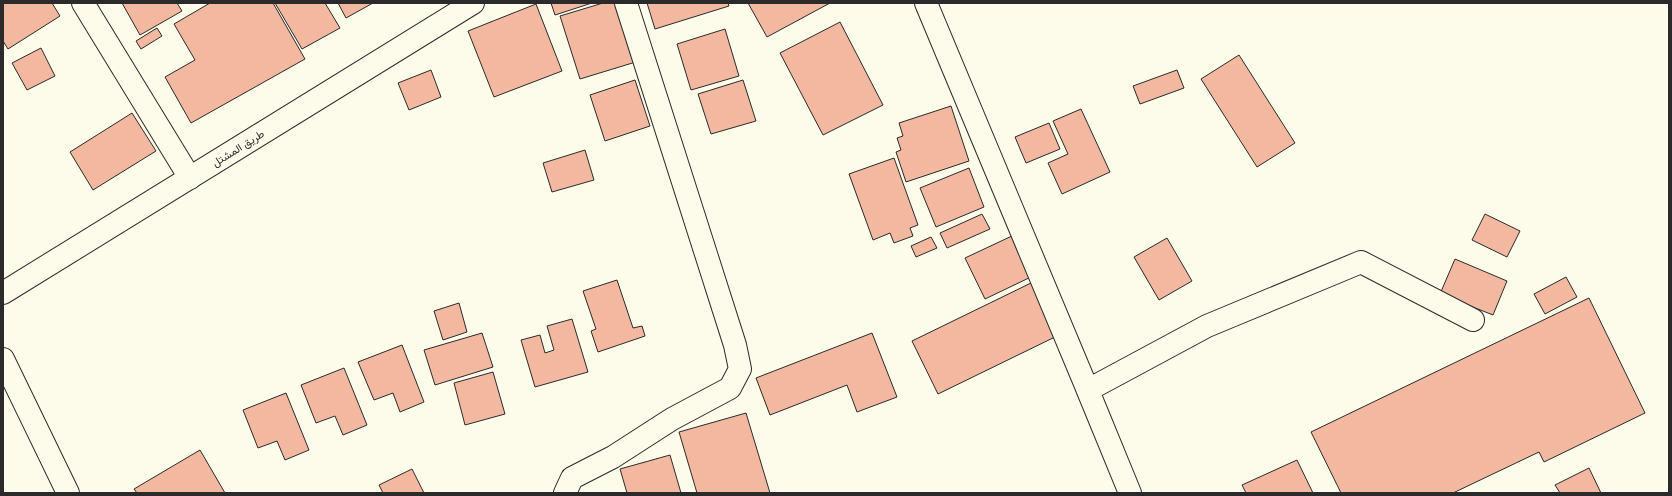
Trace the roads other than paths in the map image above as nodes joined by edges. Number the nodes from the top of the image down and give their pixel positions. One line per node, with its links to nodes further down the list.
1 (83, 3): 5 (street)
2 (473, 3): 5 (street, طريق المشتل)
3 (626, 3): 11 (street)
4 (926, 3): 9 (street)
5 (190, 178): 6 (street, طريق المشتل)
6 (3, 293)
7 (1473, 320): 9 (street)
8 (3, 359): 10 (street)
9 (1088, 390): 12 (street)
10 (68, 493)
11 (565, 493)
12 (1130, 493)

